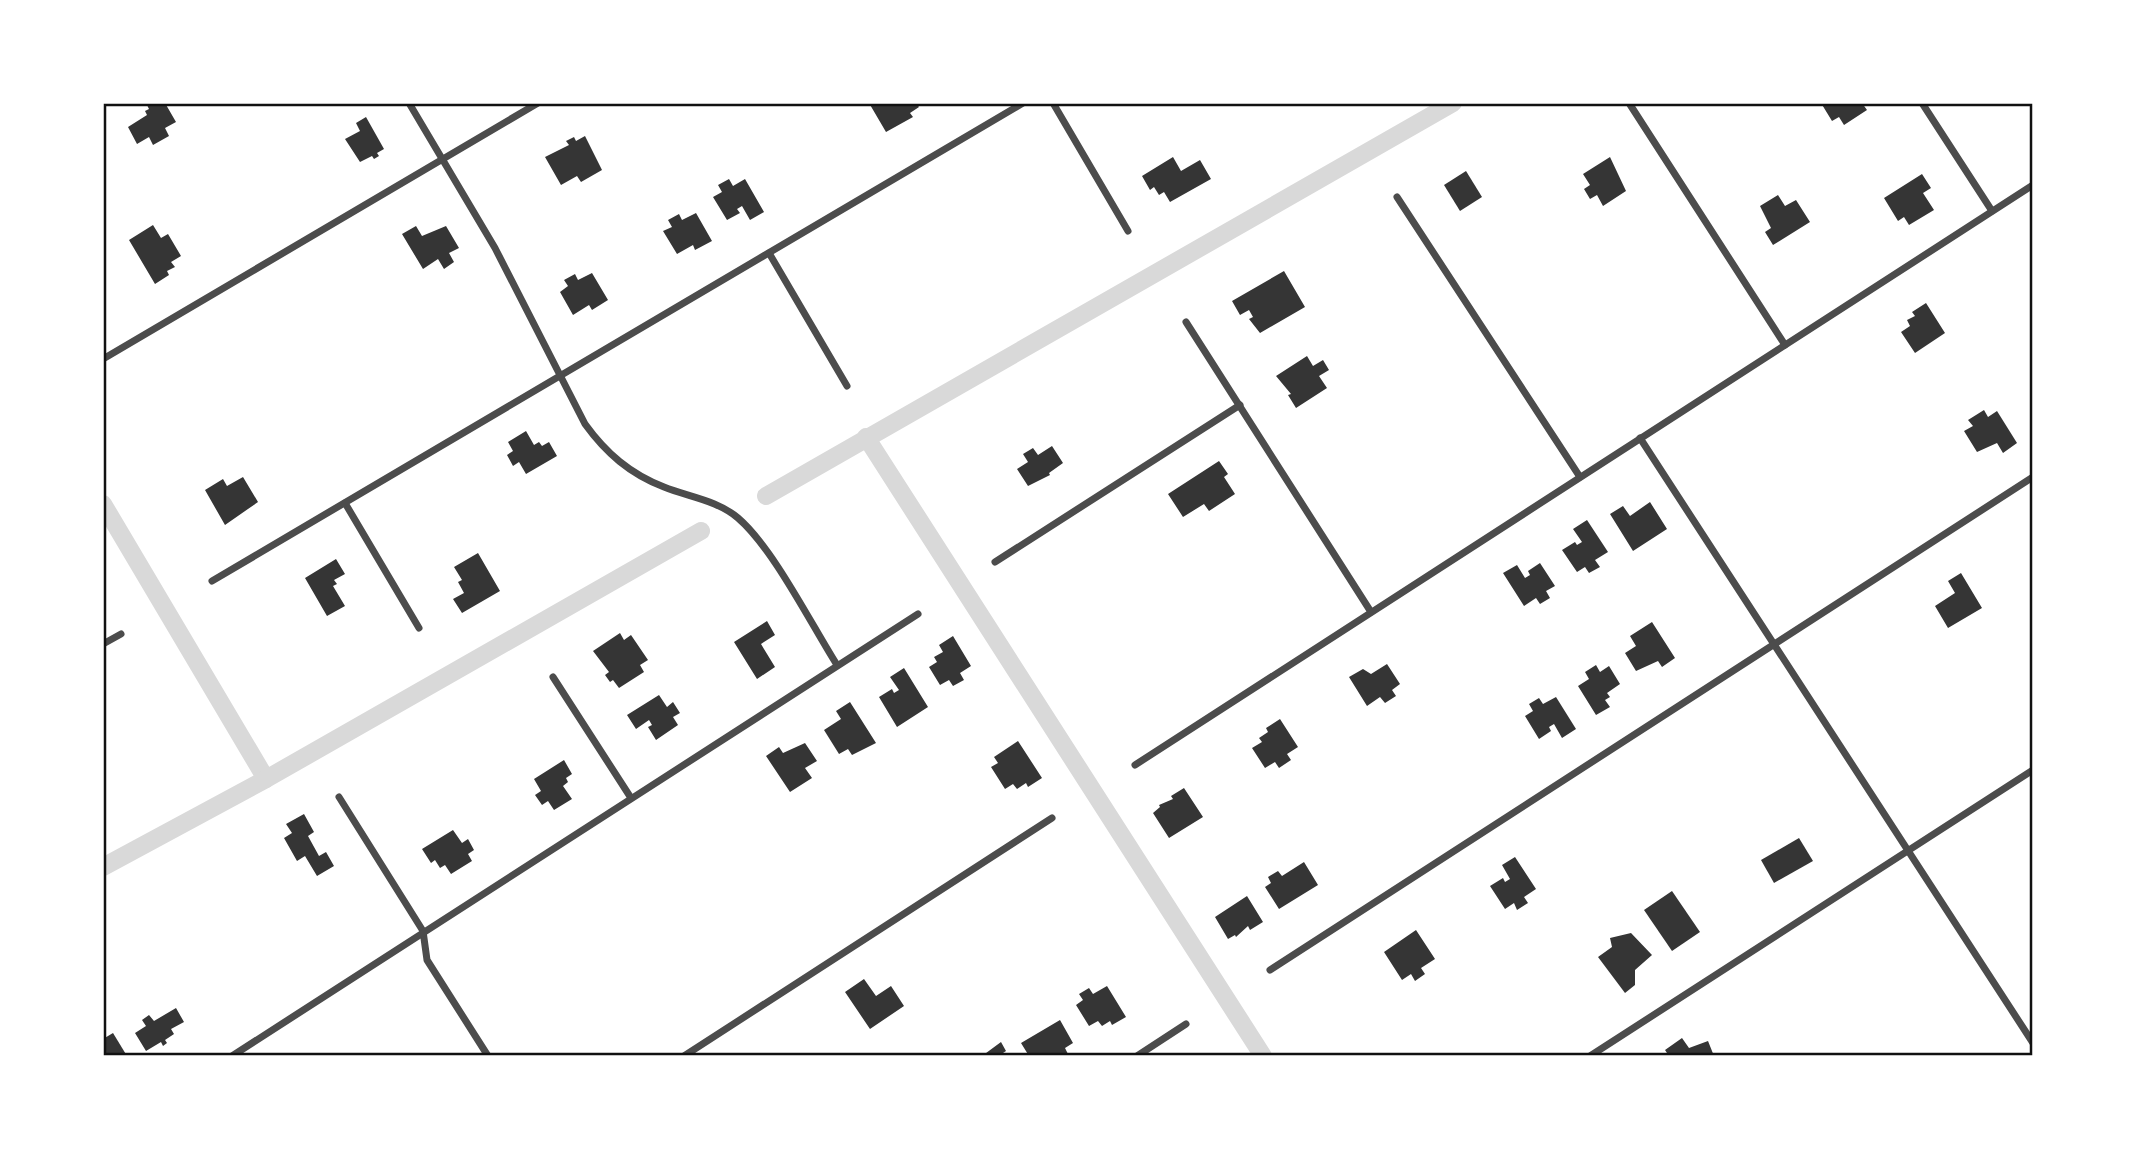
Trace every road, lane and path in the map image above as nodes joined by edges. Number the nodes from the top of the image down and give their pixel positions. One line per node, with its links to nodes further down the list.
1 (409, 103): 7 (street)
2 (538, 103): 7 (street)
3 (1023, 103): 12 (street)
4 (1053, 103): 11 (street)
5 (1629, 103): 14 (street)
6 (1922, 103): 10 (street)
7 (442, 160): 15 (street); 16 (street)
8 (2033, 184): 10 (street)
9 (1397, 197): 20 (street)
10 (1992, 211): 14 (street)
11 (1128, 230)
12 (769, 253): 16 (street); 17 (street)
13 (1186, 322): 18 (street)
14 (1785, 345): 19 (street)
15 (103, 359)
16 (560, 376): 22 (street); 31 (street)
17 (847, 386)
18 (1240, 405): 23 (street); 25 (street)
19 (1640, 438): 20 (street); 30 (street)
20 (1580, 477): 25 (street)
21 (2033, 477): 30 (street)
22 (345, 503): 24 (street); 27 (street)
23 (995, 562)
24 (212, 581)
25 (1371, 612): 33 (street)
26 (918, 614): 31 (street)
27 (419, 628)
28 (121, 634): 29 (street)
29 (103, 644)
30 (1774, 644): 38 (street); 40 (street)
31 (837, 665): 36 (street)
32 (553, 677): 36 (street)
33 (1135, 765)
34 (2033, 770): 38 (street)
35 (339, 797): 39 (street)
36 (631, 798): 39 (street)
37 (1052, 818): 45 (street)
38 (1908, 851): 42 (street); 47 (street)
39 (424, 931): 43 (street); 44 (street)
40 (1270, 970)
41 (1186, 1024): 46 (street)
42 (2033, 1043)
43 (232, 1056)
44 (488, 1056)
45 (684, 1056)
46 (1137, 1056)
47 (1590, 1056)

